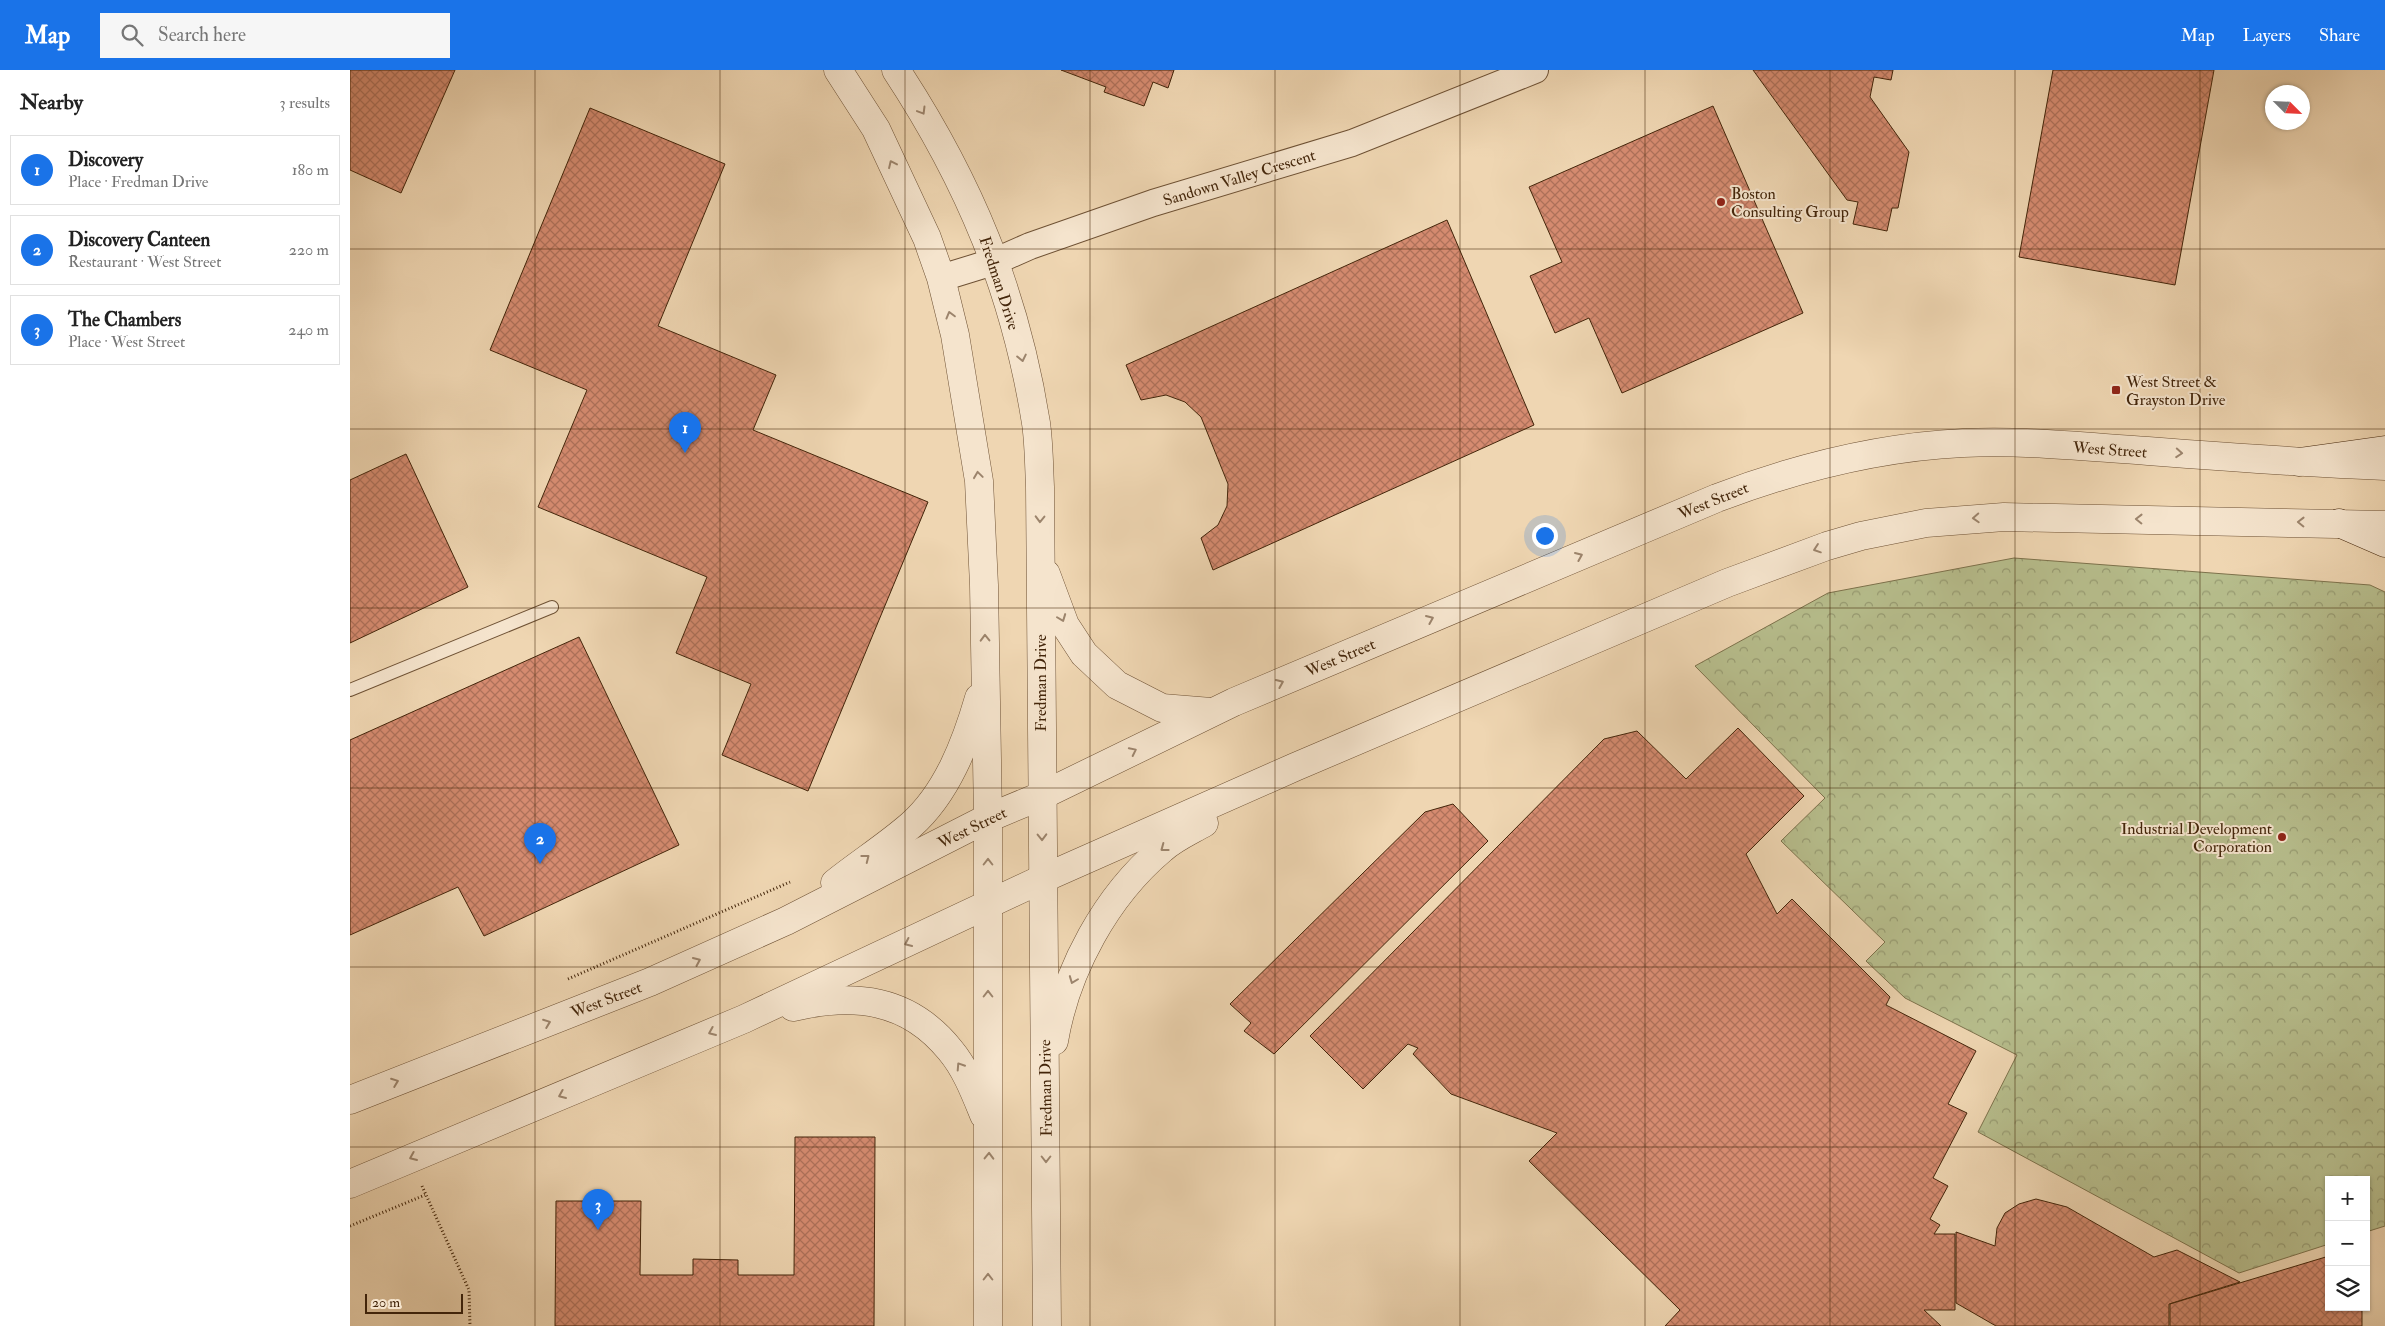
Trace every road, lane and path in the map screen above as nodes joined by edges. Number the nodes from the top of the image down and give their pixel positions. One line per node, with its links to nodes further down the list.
1 (838, 70): 5 (street, one-way to 1)
2 (896, 70): 4 (street, Fredman Drive, one-way to 4)
3 (1535, 70): 4 (street, Sandown Valley Crescent)
4 (996, 261): 5 (street, Sandown Valley Crescent); 12 (street, Fredman Drive, one-way to 12)
5 (940, 278): 14 (street, one-way to 5)
6 (2385, 450): 7 (street)
7 (2299, 462): 8 (street, West Street); 16 (street, West Street, one-way to 7)
8 (2385, 466)
9 (2339, 522): 10 (street); 11 (street); 17 (street, one-way to 17)
10 (2385, 525)
11 (2385, 543)
12 (1039, 556): 16 (street, one-way to 16); 18 (street, Fredman Drive)
13 (552, 606): 15 (lane)
14 (986, 673): 19 (street); 23 (street, one-way to 14)
15 (350, 690)
16 (1213, 712): 18 (street, West Street, one-way to 16)
17 (1295, 767): 21 (street); 26 (street, one-way to 26)
18 (1041, 796): 19 (street, West Street); 21 (street, Fredman Drive, one-way to 21)
19 (988, 818): 22 (street, one-way to 19); 23 (street, West Street)
20 (798, 878): 24 (path)
21 (1042, 879): 22 (street); 26 (street, Fredman Drive)
22 (987, 906): 25 (street, one-way to 25); 28 (street, one-way to 22)
23 (786, 921): 27 (street, West Street, one-way to 23)
24 (567, 979)
25 (744, 1019): 28 (street, one-way to 25); 29 (street, one-way to 29)
26 (1045, 1095): 33 (street, Fredman Drive, one-way to 33)
27 (350, 1100)
28 (989, 1125): 32 (street, one-way to 28)
29 (350, 1184)
30 (350, 1226): 31 (path)
31 (470, 1326)
32 (988, 1326)
33 (1047, 1326)

